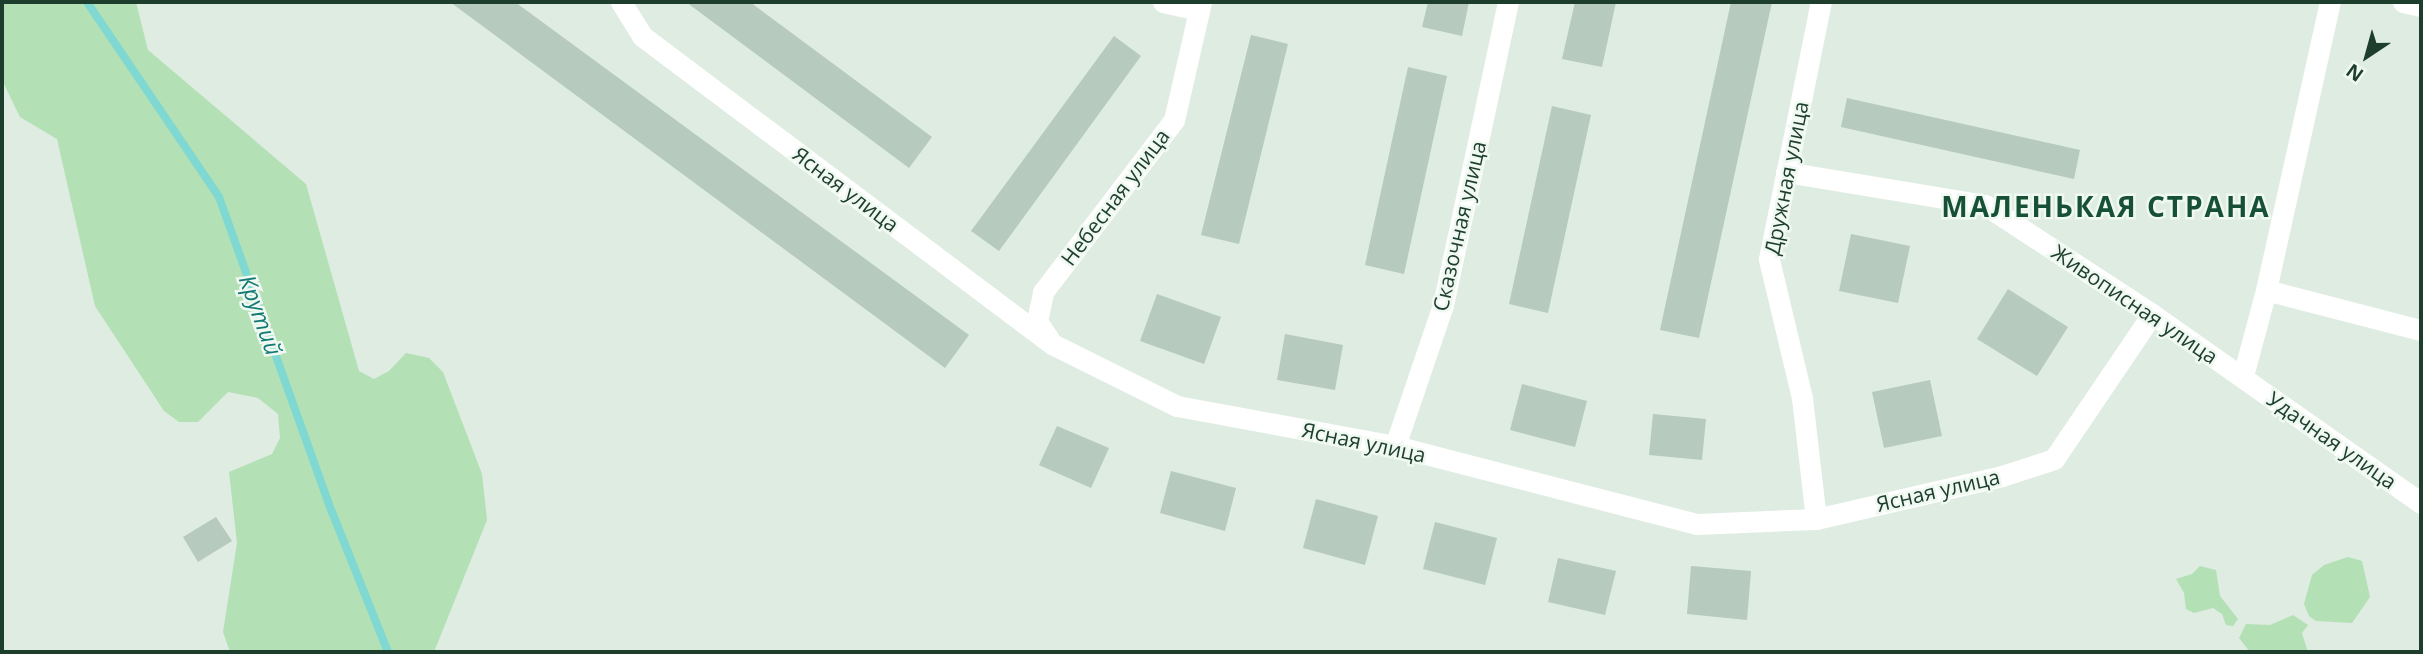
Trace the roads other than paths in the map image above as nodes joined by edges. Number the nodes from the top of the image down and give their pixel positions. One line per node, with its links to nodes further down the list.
1 (621, 2): 13 (street, Ясная улица)
2 (1163, 2): 7 (street)
3 (1508, 2): 15 (street, Сказочная улица)
4 (1821, 2): 9 (street, Дружная улица)
5 (2330, 2): 10 (street)
6 (2403, 2): 8 (street)
7 (1200, 6): 13 (street, Небесная улица)
8 (2421, 6)
9 (1786, 172): 11 (street, Живописная улица); 17 (street, Дружная улица)
10 (2266, 289): 12 (street); 14 (street)
11 (2152, 314): 14 (street, Живописная улица); 17 (street, Ясная улица)
12 (2421, 330)
13 (1052, 344): 15 (street, Ясная улица)
14 (2243, 376): 16 (street, Удачная улица)
15 (1395, 446): 17 (street, Ясная улица)
16 (2421, 503)
17 (1816, 519)

